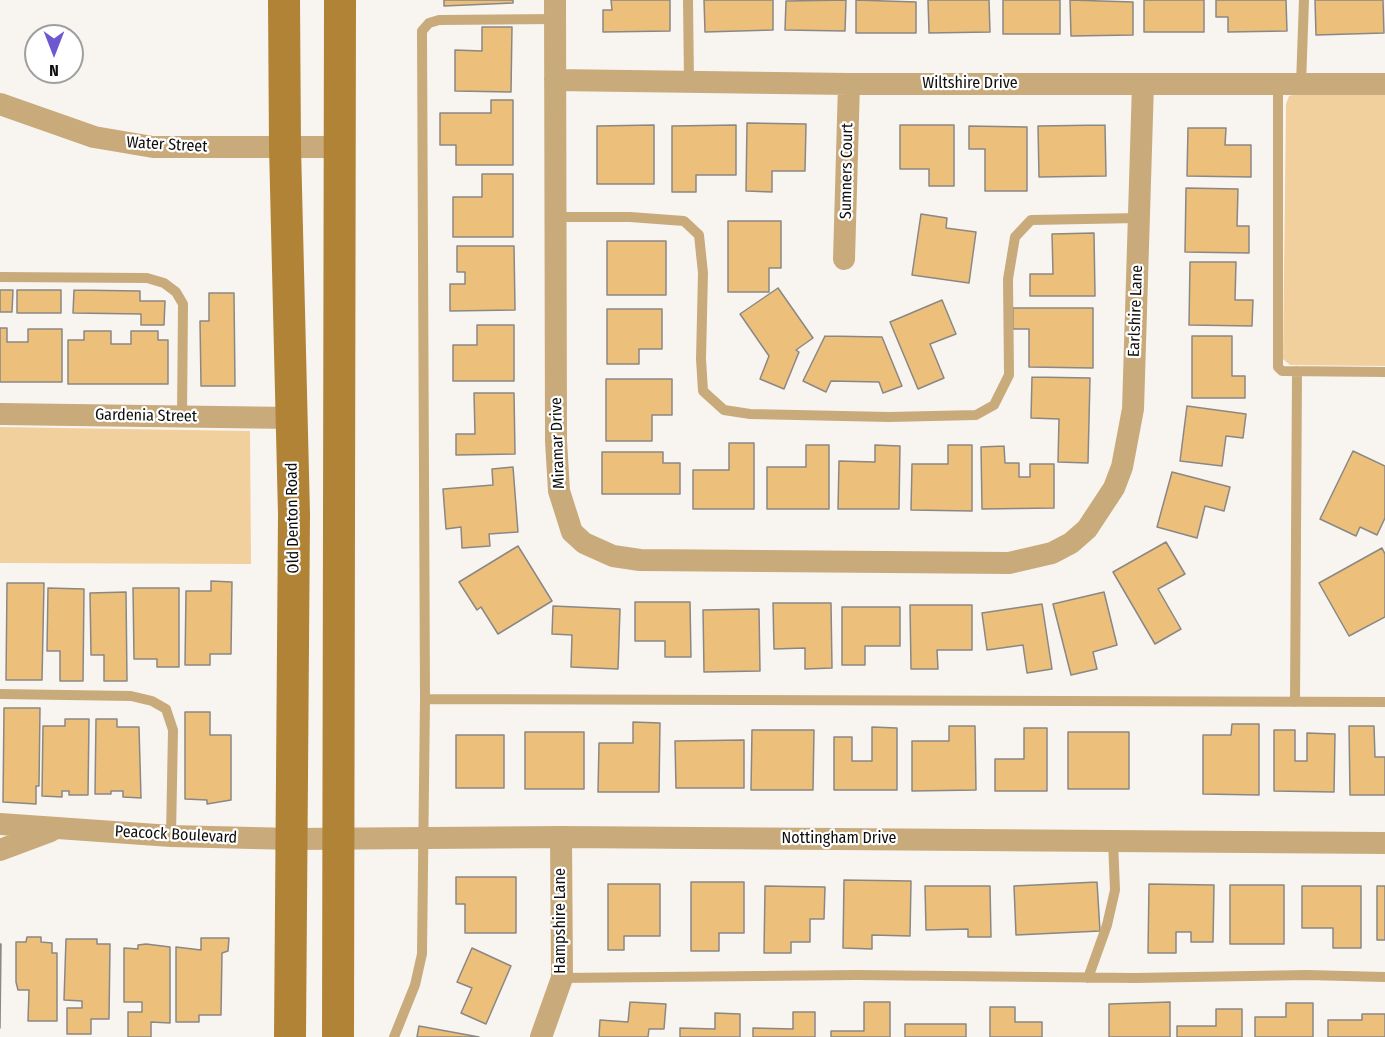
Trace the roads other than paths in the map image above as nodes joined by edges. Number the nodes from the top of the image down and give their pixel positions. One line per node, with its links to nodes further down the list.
1 (284, 0): 14 (main road, Old Denton Road)
2 (340, 0): 15 (main road)
3 (688, 0): 7 (lane)
4 (1304, 0): 11 (lane)
5 (555, 9): 6 (street, Miramar Drive); 27 (lane)
6 (555, 80): 7 (street, Wiltshire Drive); 16 (street, Miramar Drive)
7 (690, 82): 8 (street, Wiltshire Drive)
8 (849, 84): 9 (street, Wiltshire Drive); 18 (street, Sumners Court)
9 (1143, 84): 10 (street, Wiltshire Drive); 17 (street, Earlshire Lane)
10 (1278, 84): 11 (street, Wiltshire Drive); 20 (lane)
11 (1300, 84): 12 (street, Wiltshire Drive)
12 (1385, 84)
13 (0, 104): 14 (street, Water Street)
14 (285, 147): 15 (street, Water Street); 24 (main road, Old Denton Road)
15 (340, 147): 36 (main road)
16 (556, 218): 17 (lane); 25 (street, Miramar Drive)
17 (1139, 218): 25 (street, Earlshire Lane)
18 (844, 259)
19 (0, 277): 23 (lane)
20 (1297, 371): 21 (lane); 28 (lane)
21 (1385, 372)
22 (0, 414): 23 (street, Gardenia Street)
23 (182, 417): 24 (street, Gardenia Street)
24 (292, 418): 35 (main road, Old Denton Road)
25 (1087, 529)
26 (0, 694): 32 (lane)
27 (425, 699): 28 (lane); 34 (lane)
28 (1295, 702): 29 (lane)
29 (1385, 702)
30 (0, 824): 31 (street, Peacock Boulevard)
31 (58, 828): 32 (street, Peacock Boulevard); 39 (street, Peacock Boulevard)
32 (171, 836): 35 (street, Peacock Boulevard)
33 (561, 837): 34 (street, Nottingham Drive); 37 (street, Nottingham Drive); 41 (street, Hampshire Lane)
34 (425, 838): 36 (street, Nottingham Drive); 45 (lane)
35 (293, 839): 36 (street, Nottingham Drive); 43 (main road, Old Denton Road)
36 (340, 839): 44 (main road)
37 (1113, 841): 38 (street, Nottingham Drive); 42 (lane)
38 (1385, 843)
39 (0, 850)
40 (1385, 977): 42 (lane)
41 (561, 978): 42 (lane); 46 (street, Hampshire Lane)
42 (1088, 978)
43 (290, 1037)
44 (338, 1037)
45 (394, 1037)
46 (541, 1037)

